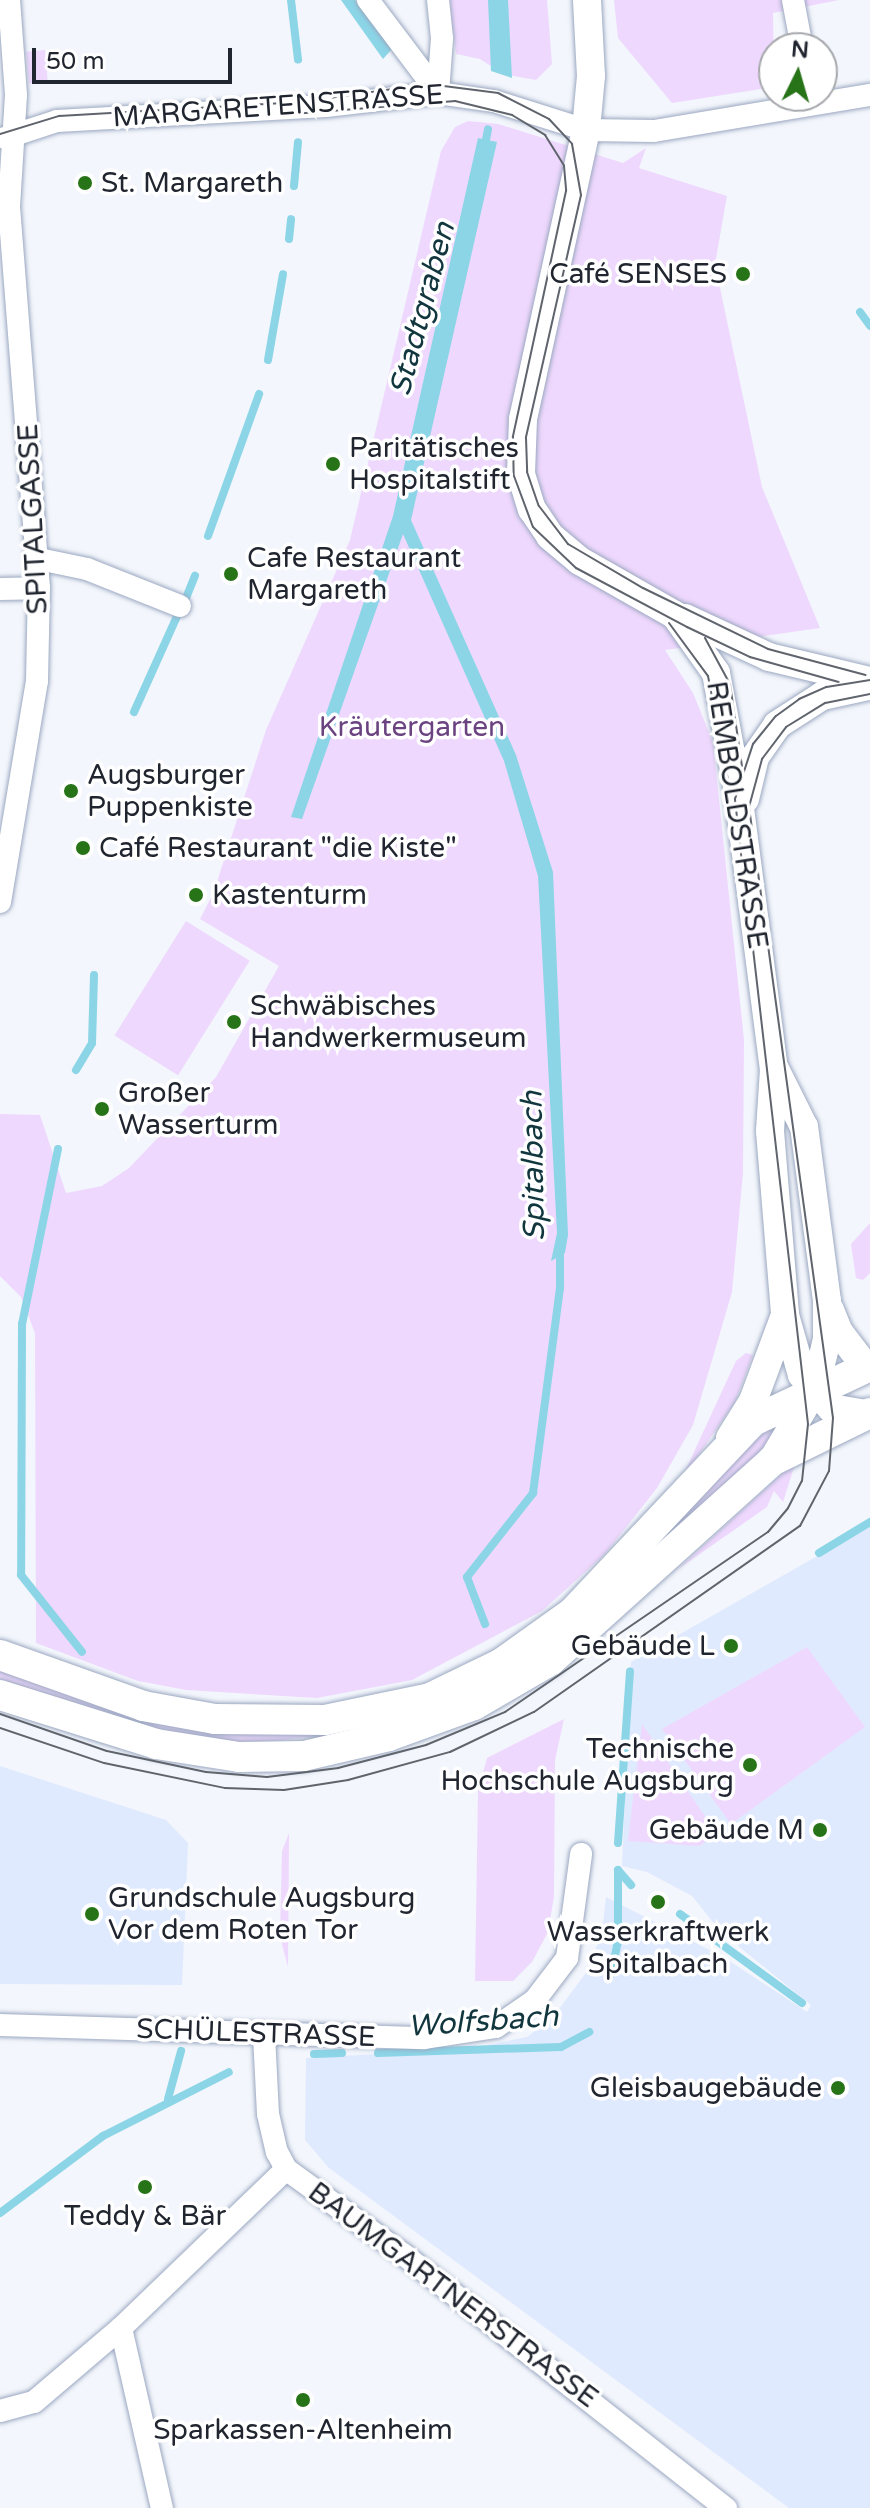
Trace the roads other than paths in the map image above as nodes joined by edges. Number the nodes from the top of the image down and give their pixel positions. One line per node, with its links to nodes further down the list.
1 (9, 0): 12 (street, SPITALGASSE)
2 (368, 0): 7 (street)
3 (438, 0): 7 (street)
4 (587, 0): 11 (street, REMBOLDSTRASSE)
5 (793, 0): 6 (street)
6 (799, 32)
7 (438, 93): 11 (street, MARGARETENSTRASSE); 12 (street, MARGARETENSTRASSE)
8 (870, 95): 9 (street, MARGARETENSTRASSE)
9 (838, 98)
10 (758, 112): 11 (street, MARGARETENSTRASSE)
11 (586, 130): 16 (street, REMBOLDSTRASSE)
12 (7, 137): 13 (street, SPITALGASSE)
13 (39, 559): 14 (street, SPITALGASSE); 17 (street)
14 (39, 588): 15 (street); 20 (street, SPITALGASSE)
15 (0, 589)
16 (659, 604): 18 (street); 19 (street, REMBOLDSTRASSE)
17 (180, 606)
18 (870, 683): 19 (street)
19 (742, 827): 21 (street, REMBOLDSTRASSE)
20 (0, 902)
21 (774, 1069): 22 (street, REMBOLDSTRASSE); 23 (street, REMBOLDSTRASSE)
22 (827, 1301): 24 (street, REMBOLDSTRASSE); 25 (street, REMBOLDSTRASSE)
23 (785, 1315): 25 (street, REMBOLDSTRASSE); 27 (street, REMBOLDSTRASSE)
24 (868, 1366): 25 (main road)
25 (815, 1389): 26 (street, REMBOLDSTRASSE); 27 (main road); 28 (street, REMBOLDSTRASSE)
26 (867, 1414): 28 (main road)
27 (725, 1447): 29 (main road)
28 (772, 1461): 30 (main road)
29 (0, 1655)
30 (0, 1695)
31 (581, 1854): 33 (street, SCHÜLESTRASSE)
32 (0, 2025): 33 (street, SCHÜLESTRASSE)
33 (264, 2035): 34 (street, BAUMGARTNERSTRASSE)
34 (286, 2169): 35 (street); 38 (street, BAUMGARTNERSTRASSE)
35 (121, 2328): 36 (street); 37 (street)
36 (0, 2411)
37 (162, 2508)
38 (726, 2508)

